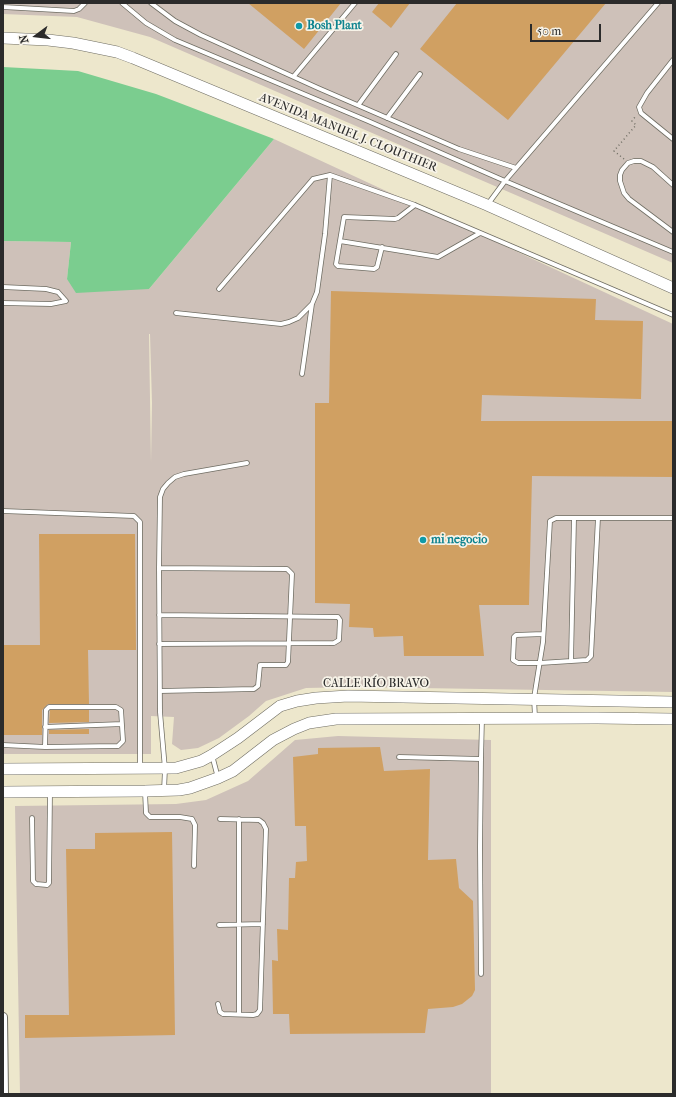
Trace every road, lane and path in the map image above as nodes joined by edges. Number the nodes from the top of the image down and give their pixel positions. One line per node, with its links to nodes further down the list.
1 (85, 3): 6 (lane)
2 (122, 3): 19 (lane)
3 (150, 3): 11 (lane)
4 (355, 3): 11 (lane)
5 (658, 3): 17 (lane)
6 (3, 7)
7 (3, 38): 22 (street, AVENIDA MANUEL J. CLOUTHIER)
8 (396, 54): 12 (lane)
9 (673, 60): 13 (lane)
10 (420, 74): 14 (lane)
11 (294, 76): 12 (lane)
12 (359, 104): 14 (lane)
13 (640, 112): 15 (lane); 16 (path)
14 (387, 118): 17 (lane)
15 (673, 139)
16 (628, 163): 20 (lane); 23 (lane)
17 (516, 168): 19 (lane)
18 (330, 175): 21 (lane); 30 (lane); 32 (lane)
19 (505, 181): 22 (lane); 27 (lane)
20 (673, 185)
21 (415, 205): 24 (lane); 25 (lane)
22 (487, 205): 29 (street, AVENIDA MANUEL J. CLOUTHIER)
23 (673, 232)
24 (480, 233): 26 (lane); 34 (lane)
25 (340, 241): 26 (lane); 26 (lane)
26 (382, 247)
27 (673, 252)
28 (3, 288): 31 (lane)
29 (673, 288)
30 (220, 289)
31 (3, 303)
32 (312, 304): 33 (lane); 35 (lane)
33 (176, 313)
34 (673, 315)
35 (302, 374)
36 (247, 463): 41 (lane)
37 (3, 511): 64 (lane)
38 (574, 518): 39 (lane); 44 (lane); 47 (lane)
39 (598, 518): 40 (lane); 47 (lane)
40 (673, 518)
41 (159, 568): 42 (lane); 43 (lane)
42 (159, 615): 43 (lane); 45 (lane)
43 (290, 616): 46 (lane); 46 (lane)
44 (543, 634): 48 (lane); 48 (lane)
45 (159, 644): 46 (lane); 49 (lane)
46 (288, 644): 49 (lane)
47 (571, 660): 48 (lane)
48 (540, 663): 50 (lane)
49 (160, 691): 65 (lane)
50 (534, 698): 51 (street, CALLE RÍO BRAVO); 54 (lane); 61 (street, CALLE RÍO BRAVO)
51 (598, 701): 52 (street, CALLE RÍO BRAVO); 55 (street)
52 (673, 702)
53 (482, 718): 54 (street); 63 (lane); 67 (street)
54 (535, 718): 55 (street)
55 (597, 718): 56 (street)
56 (673, 719)
57 (122, 724): 58 (lane); 58 (lane); 60 (lane)
58 (45, 727): 60 (lane)
59 (3, 746): 60 (lane)
60 (45, 748)
61 (212, 755): 65 (street, CALLE RÍO BRAVO); 67 (lane)
62 (399, 757): 63 (lane)
63 (481, 759): 79 (lane)
64 (140, 769): 65 (street, CALLE RÍO BRAVO); 66 (street, CALLE RÍO BRAVO)
65 (165, 769): 70 (lane)
66 (3, 770)
67 (218, 778): 70 (street)
68 (50, 791): 69 (street); 71 (street); 72 (lane)
69 (145, 791): 70 (street); 75 (lane)
70 (164, 791)
71 (3, 792)
72 (32, 818)
73 (240, 819): 74 (lane); 76 (lane); 77 (lane)
74 (220, 820)
75 (194, 866)
76 (240, 924): 77 (lane); 78 (lane); 81 (lane)
77 (263, 924): 81 (lane)
78 (218, 925)
79 (481, 974)
80 (218, 1004): 81 (lane)
81 (239, 1014)
82 (3, 1017): 83 (street)
83 (4, 1094)

